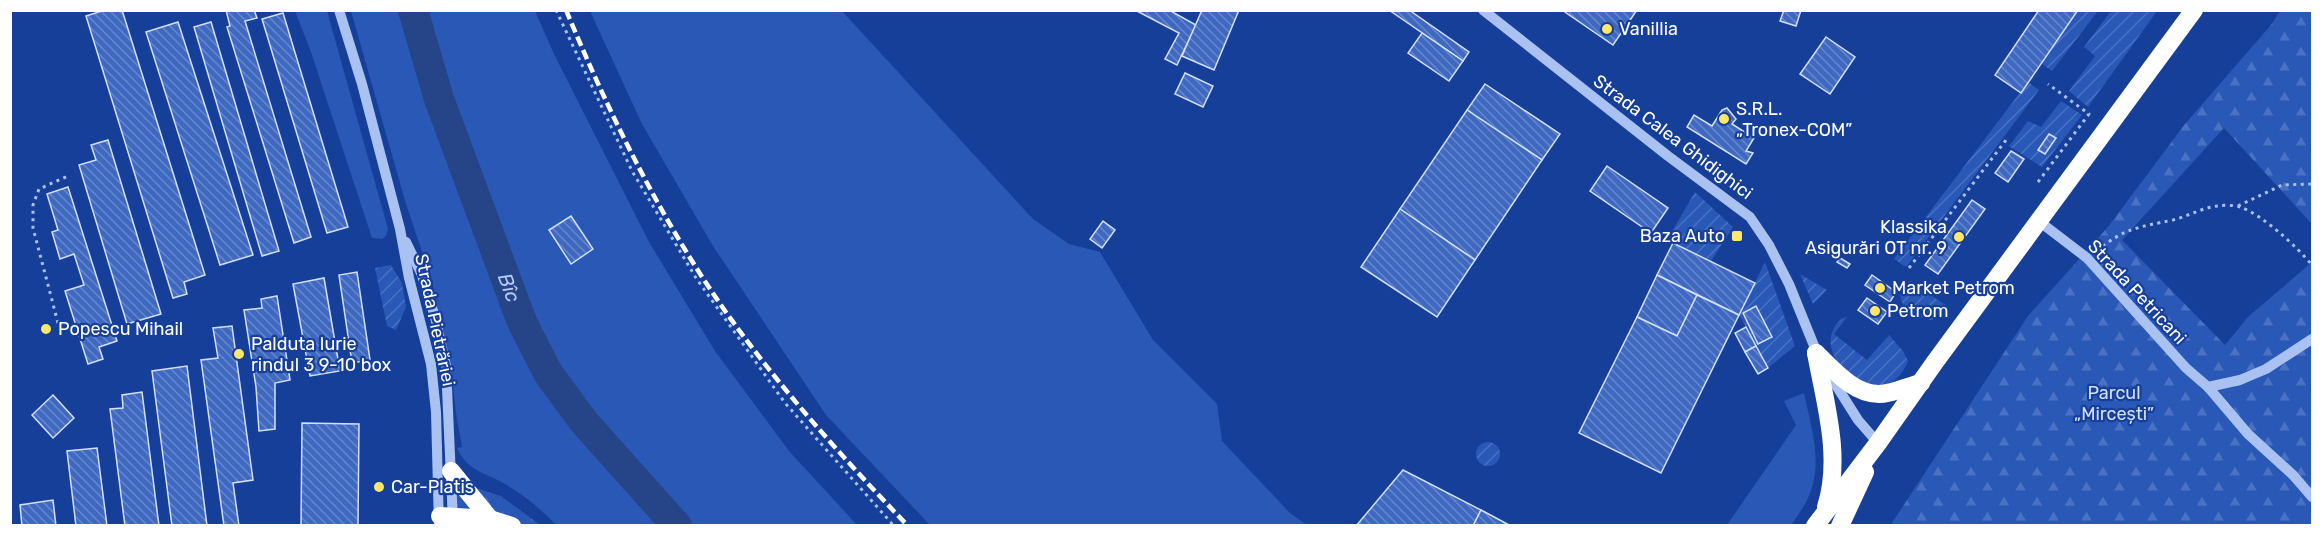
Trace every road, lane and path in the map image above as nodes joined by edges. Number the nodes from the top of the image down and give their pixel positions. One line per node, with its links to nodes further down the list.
1 (339, 10): 12 (street, Strada Pietrăriei)
2 (556, 10): 28 (path)
3 (1483, 10): 18 (street, Strada Calea Ghidighici)
4 (2194, 10): 11 (highway)
5 (2048, 84): 8 (path)
6 (2006, 140): 15 (path)
7 (70, 175): 16 (path)
8 (2038, 182)
9 (2313, 184): 10 (path)
10 (2238, 206): 13 (path); 14 (path)
11 (2040, 222): 13 (street, Strada Petricani); 19 (highway)
12 (400, 229): 22 (street, Strada Pietrăriei); 26 (street, Strada Pietrăriei)
13 (2087, 258): 20 (street, Strada Petricani)
14 (2313, 265)
15 (1909, 268)
16 (58, 323)
17 (2313, 339): 20 (street)
18 (1816, 352): 19 (highway); 21 (street, Strada Calea Ghidighici); 25 (highway)
19 (1921, 383): 21 (highway)
20 (2208, 387): 23 (street, Strada Petricani)
21 (1878, 443): 25 (highway); 29 (highway)
22 (451, 471): 24 (highway); 26 (street, Strada Pietrăriei)
23 (2313, 497)
24 (490, 519): 26 (highway); 27 (highway)
25 (1820, 520)
26 (446, 521)
27 (512, 525)
28 (894, 525)
29 (1840, 525)

